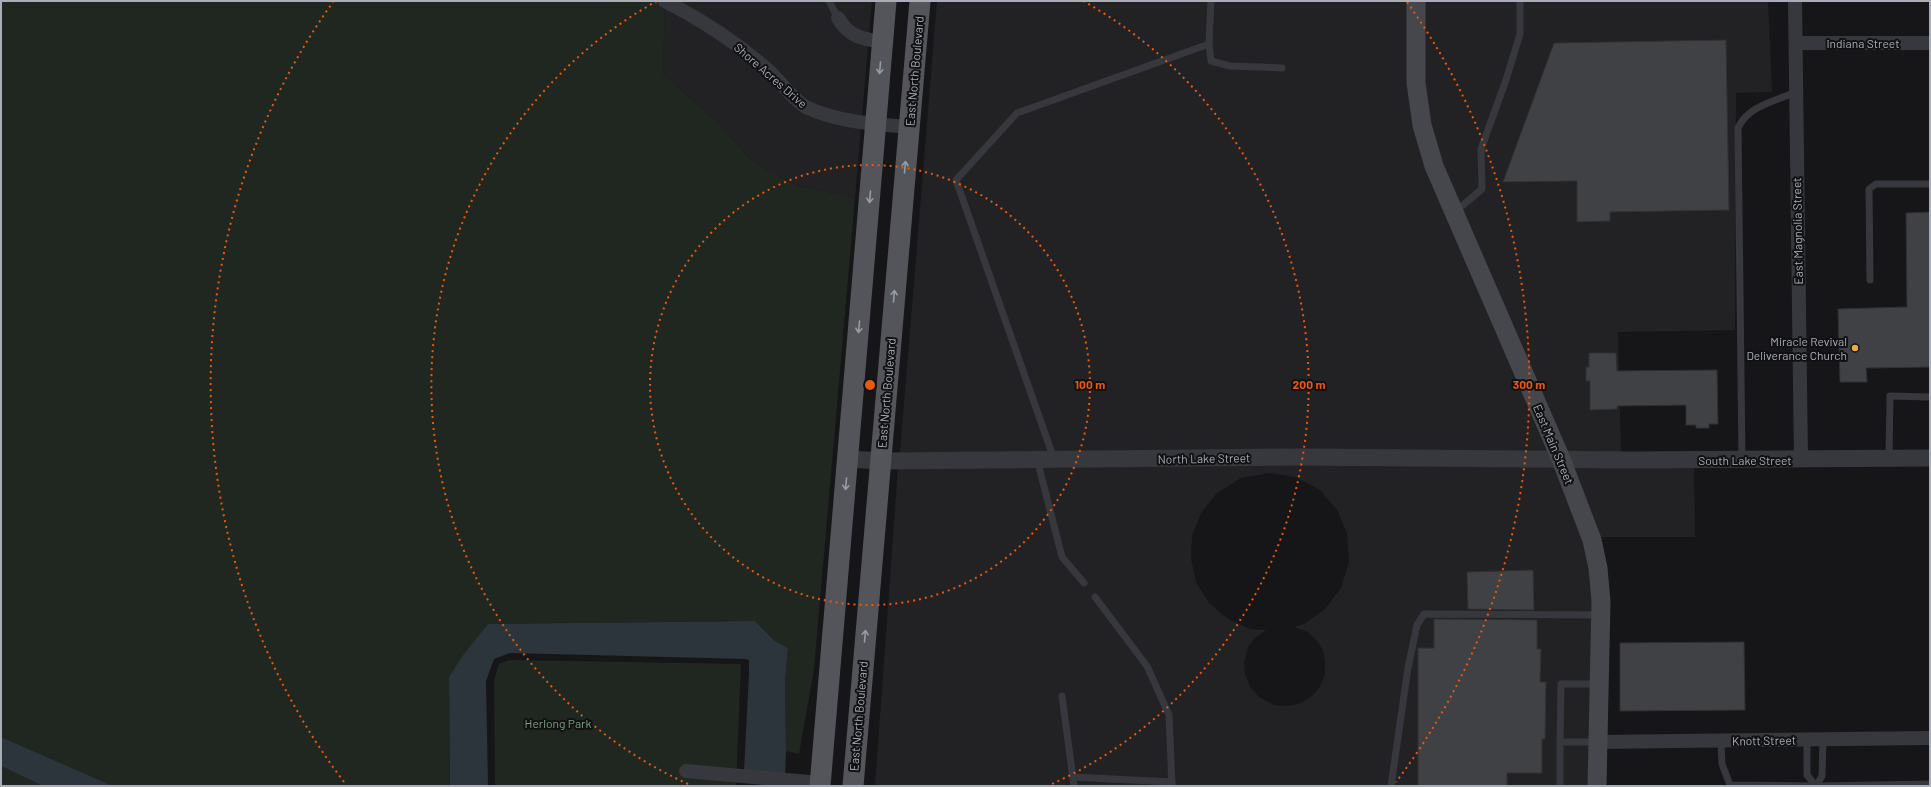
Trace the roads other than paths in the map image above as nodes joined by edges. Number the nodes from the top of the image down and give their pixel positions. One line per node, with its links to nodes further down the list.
1 (666, 1): 16 (street, Shore Acres Drive)
2 (830, 1): 9 (lane)
3 (886, 1): 10 (main road)
4 (920, 1): 17 (main road, East North Boulevard)
5 (1211, 1): 13 (lane)
6 (1416, 1): 19 (main road, East Main Street)
7 (1520, 1): 19 (lane)
8 (1795, 1): 11 (street, East Magnolia Street)
9 (838, 18): 10 (street)
10 (882, 42): 16 (main road, one-way to 16)
11 (1796, 42): 12 (street, Indiana Street); 15 (street, East Magnolia Street)
12 (1930, 43)
13 (1209, 44): 14 (lane); 26 (lane)
14 (1282, 68)
15 (1796, 92): 28 (lane); 29 (street, East Magnolia Street)
16 (876, 124): 17 (street, Shore Acres Drive); 24 (main road, one-way to 24)
17 (909, 127): 30 (main road, East North Boulevard, one-way to 17)
18 (1930, 184): 20 (lane)
19 (1454, 212): 27 (main road, East Main Street)
20 (1870, 280)
21 (1930, 396): 22 (lane)
22 (1889, 458): 23 (street, South Lake Street); 29 (street, South Lake Street)
23 (1930, 458)
24 (848, 459): 30 (street, North Lake Street); 44 (main road, one-way to 44)
25 (1036, 459): 26 (street, North Lake Street); 30 (street, North Lake Street); 31 (lane)
26 (1055, 459): 27 (street, North Lake Street)
27 (1561, 459): 28 (street, South Lake Street); 33 (main road, East Main Street)
28 (1742, 460): 29 (street, South Lake Street)
29 (1800, 460)
30 (880, 461): 49 (main road, East North Boulevard, one-way to 30)
31 (1084, 583)
32 (1095, 597): 45 (lane)
33 (1600, 615): 34 (main road, East Main Street); 51 (lane)
34 (1599, 684): 40 (lane); 41 (main road, East Main Street)
35 (1062, 696): 43 (lane)
36 (1930, 738): 38 (street, Knott Street)
37 (1807, 740): 38 (street, Knott Street); 39 (street, Knott Street); 54 (lane)
38 (1823, 740): 54 (lane)
39 (1721, 741): 41 (street, Knott Street); 47 (lane)
40 (1560, 742): 41 (lane); 52 (lane)
41 (1598, 742): 53 (main road, East Main Street)
42 (686, 771): 44 (street)
43 (1073, 777): 45 (lane); 50 (lane)
44 (820, 784): 48 (main road)
45 (1172, 784)
46 (1930, 784): 54 (lane)
47 (1730, 785): 54 (lane)
48 (849, 786)
49 (853, 786)
50 (1074, 786)
51 (1391, 786)
52 (1560, 786)
53 (1597, 786)
54 (1816, 786)

